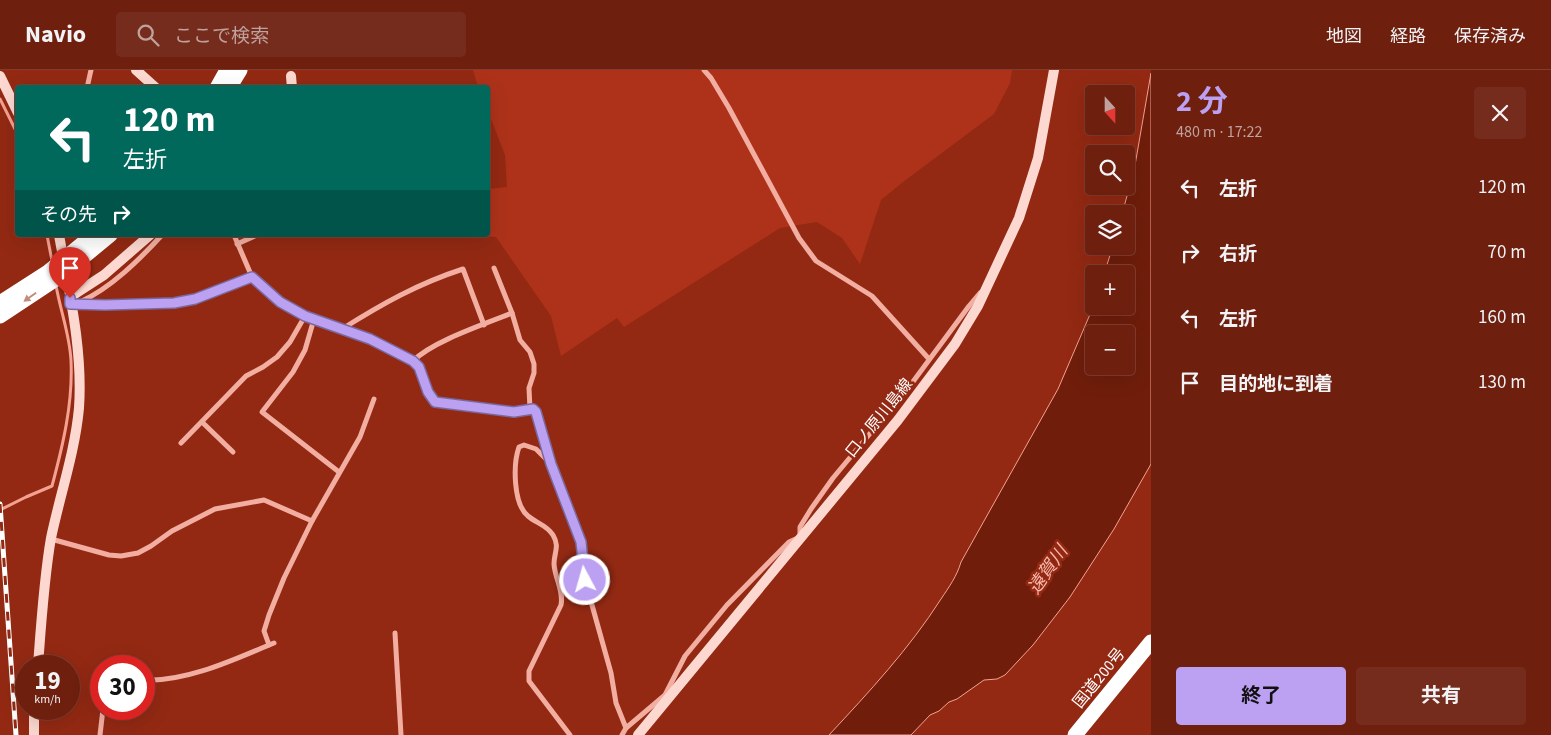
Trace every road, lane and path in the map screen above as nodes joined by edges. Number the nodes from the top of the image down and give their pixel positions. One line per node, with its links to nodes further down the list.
1 (91, 70): 9 (street)
2 (136, 70): 10 (main road)
3 (227, 70): 11 (highway)
4 (240, 70): 12 (highway)
5 (704, 70): 34 (street)
6 (1054, 70): 25 (main road, 口ノ原川島線)
7 (289, 72): 13 (main road)
8 (0, 76): 14 (main road)
9 (88, 85)
10 (153, 85)
11 (218, 85)
12 (231, 85)
13 (291, 85)
14 (15, 107)
15 (59, 237): 26 (main road)
16 (91, 237): 27 (highway, bridge)
17 (108, 237): 29 (highway, one-way to 29, bridge)
18 (148, 237): 26 (main road)
19 (160, 237): 26 (street)
20 (235, 237): 22 (street)
21 (253, 237): 22 (street)
22 (238, 244): 24 (street)
23 (494, 268): 28 (street)
24 (252, 277): 26 (street); 30 (street)
25 (987, 286): 34 (street); 44 (main road, 口ノ原川島線)
26 (73, 301): 45 (main road)
27 (0, 303)
28 (512, 314): 32 (street); 37 (street)
29 (0, 316)
30 (305, 316): 31 (street); 38 (street)
31 (314, 319): 33 (street); 42 (street)
32 (484, 325): 33 (street); 35 (street)
33 (342, 329): 35 (street)
34 (929, 359): 44 (street)
35 (413, 361): 37 (street)
36 (374, 399): 42 (street)
37 (530, 409): 41 (street)
38 (202, 422): 39 (street); 40 (street)
39 (181, 443)
40 (233, 452)
41 (551, 464): 53 (street); 57 (street)
42 (339, 472): 43 (street)
43 (312, 521): 45 (street); 49 (street)
44 (800, 537): 50 (main road, 口ノ原川島線)
45 (51, 539): 48 (main road)
46 (395, 633): 56 (street)
47 (1151, 642): 60 (highway, 国道200号)
48 (39, 655)
49 (155, 681)
50 (666, 696): 53 (street); 59 (main road, 口ノ原川島線)
51 (34, 720): 54 (main road)
52 (102, 720): 55 (street)
53 (626, 728): 58 (street)
54 (34, 735)
55 (100, 735)
56 (401, 735)
57 (570, 735)
58 (622, 735)
59 (638, 735)
60 (1075, 735)

